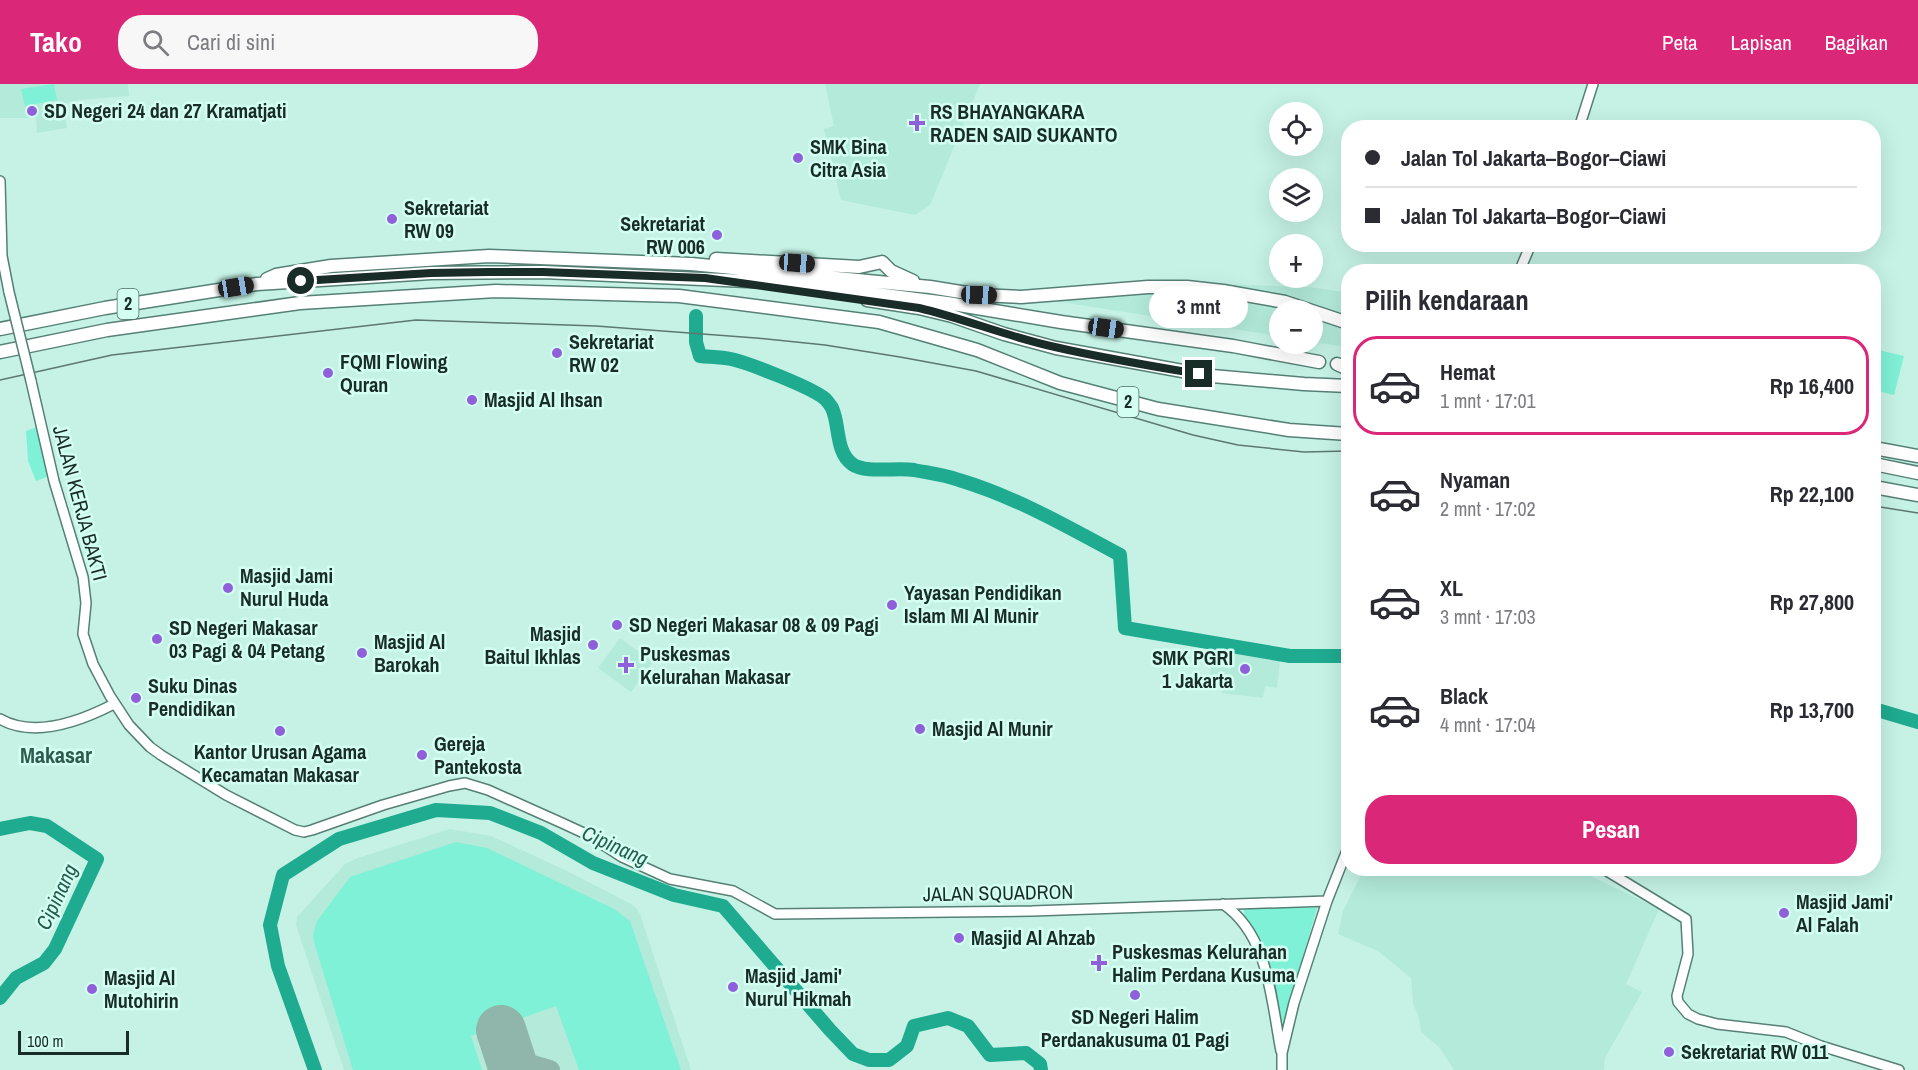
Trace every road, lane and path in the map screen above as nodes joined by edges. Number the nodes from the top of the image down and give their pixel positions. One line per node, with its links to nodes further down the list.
1 (1593, 84): 2 (street)
2 (1582, 120)
3 (0, 181): 22 (street, JALAN KERJA BAKTI, bridge)
4 (691, 264): 6 (highway); 7 (highway); 7 (highway)
5 (705, 278): 6 (highway, 2); 11 (highway, 2); 12 (highway, 2)
6 (257, 284): 9 (highway, 2)
7 (930, 287): 8 (highway)
8 (1341, 321)
9 (0, 329)
10 (0, 352): 15 (highway, 2)
11 (1319, 362)
12 (1199, 374)
13 (1212, 376): 14 (highway)
14 (1341, 385)
15 (1341, 434)
16 (1881, 449): 17 (highway)
17 (1918, 456)
18 (1881, 465): 19 (highway)
19 (1918, 473)
20 (1881, 488): 21 (highway)
21 (1918, 495)
22 (114, 704): 23 (street); 28 (street, JALAN KERJA BAKTI)
23 (0, 718)
24 (1341, 866): 26 (street)
25 (1615, 876): 31 (street)
26 (1327, 902): 27 (street, JALAN SQUADRON); 29 (street)
27 (1222, 904): 28 (street, JALAN SQUADRON); 29 (street)
28 (775, 914)
29 (1281, 1053): 30 (street)
30 (1282, 1070)
31 (1899, 1070)

